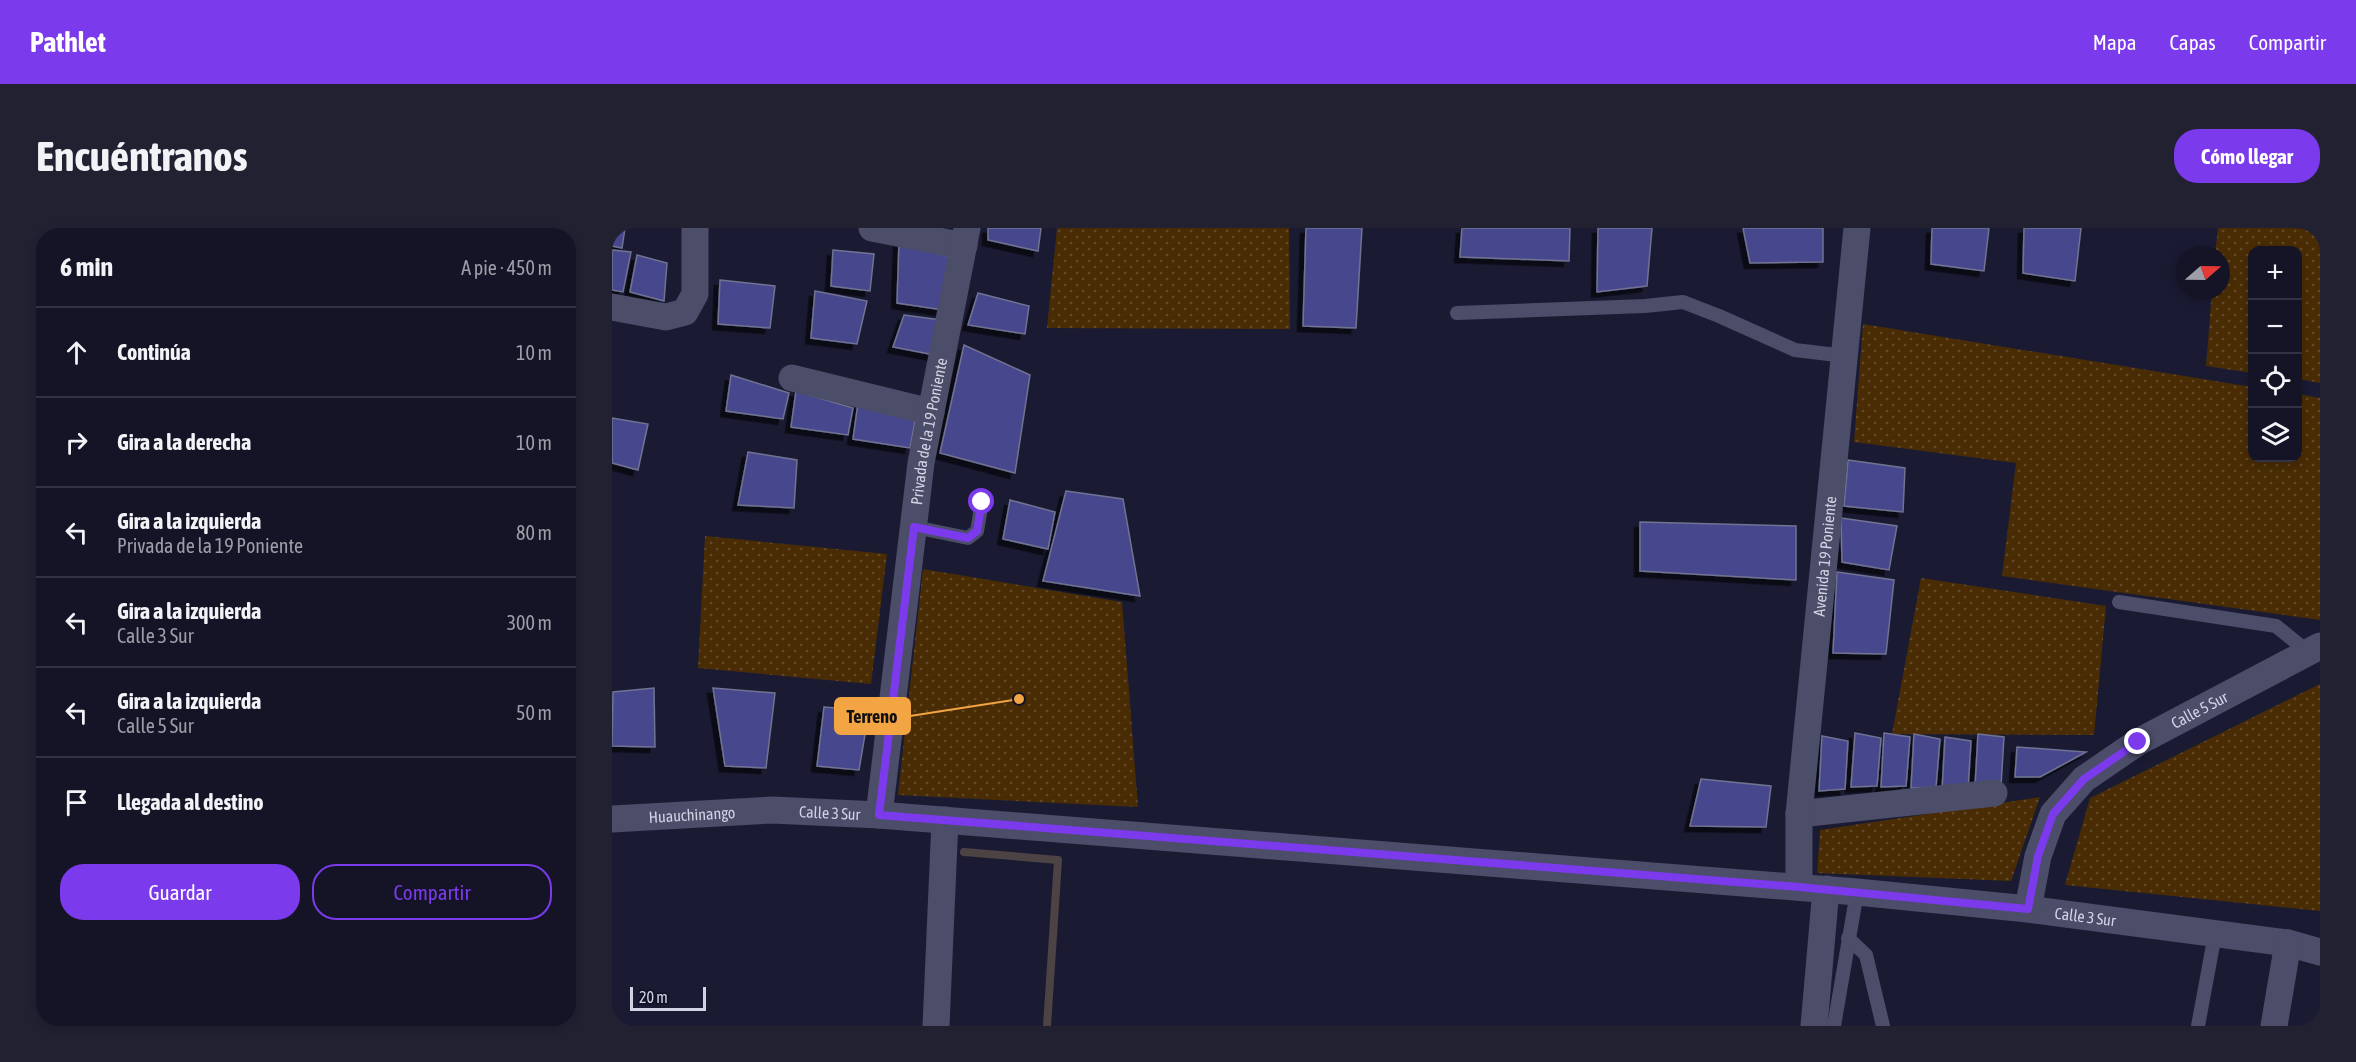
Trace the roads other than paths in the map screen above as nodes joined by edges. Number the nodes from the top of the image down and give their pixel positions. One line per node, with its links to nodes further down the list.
1 (695, 228): 5 (street)
2 (872, 228): 4 (street)
3 (1857, 228): 7 (street, Avenida 19 Poniente)
4 (966, 237): 9 (street, Privada de la 19 Poniente)
5 (612, 307)
6 (1457, 313): 7 (lane)
7 (1845, 356): 16 (street, Avenida 19 Poniente)
8 (792, 378): 9 (street)
9 (931, 412): 11 (street, Privada de la 19 Poniente)
10 (982, 502): 11 (lane)
11 (914, 527): 17 (street, Privada de la 19 Poniente)
12 (2119, 602): 13 (lane)
13 (2314, 649): 23 (street, Calle 5 Sur)
14 (1994, 793): 16 (street)
15 (772, 810): 17 (street, Calle 3 Sur); 18 (street, Huauchinango)
16 (1800, 814): 20 (street, Avenida 19 Poniente)
17 (879, 815): 19 (street, Calle 3 Sur)
18 (612, 819)
19 (945, 820): 20 (street, Calle 3 Sur); 28 (street)
20 (1799, 887): 21 (street, Calle 3 Sur)
21 (1826, 889): 22 (street, Calle 3 Sur); 29 (street)
22 (1857, 892): 23 (street, Calle 3 Sur); 25 (lane)
23 (2028, 909): 24 (street, Calle 3 Sur)
24 (2215, 934): 26 (street, Calle 3 Sur); 32 (lane)
25 (1848, 938): 30 (lane); 31 (lane)
26 (2288, 943): 27 (street, Calle 3 Sur); 33 (street)
27 (2320, 952)
28 (936, 1026)
29 (1814, 1026)
30 (1834, 1026)
31 (1883, 1026)
32 (2198, 1026)
33 (2274, 1026)

